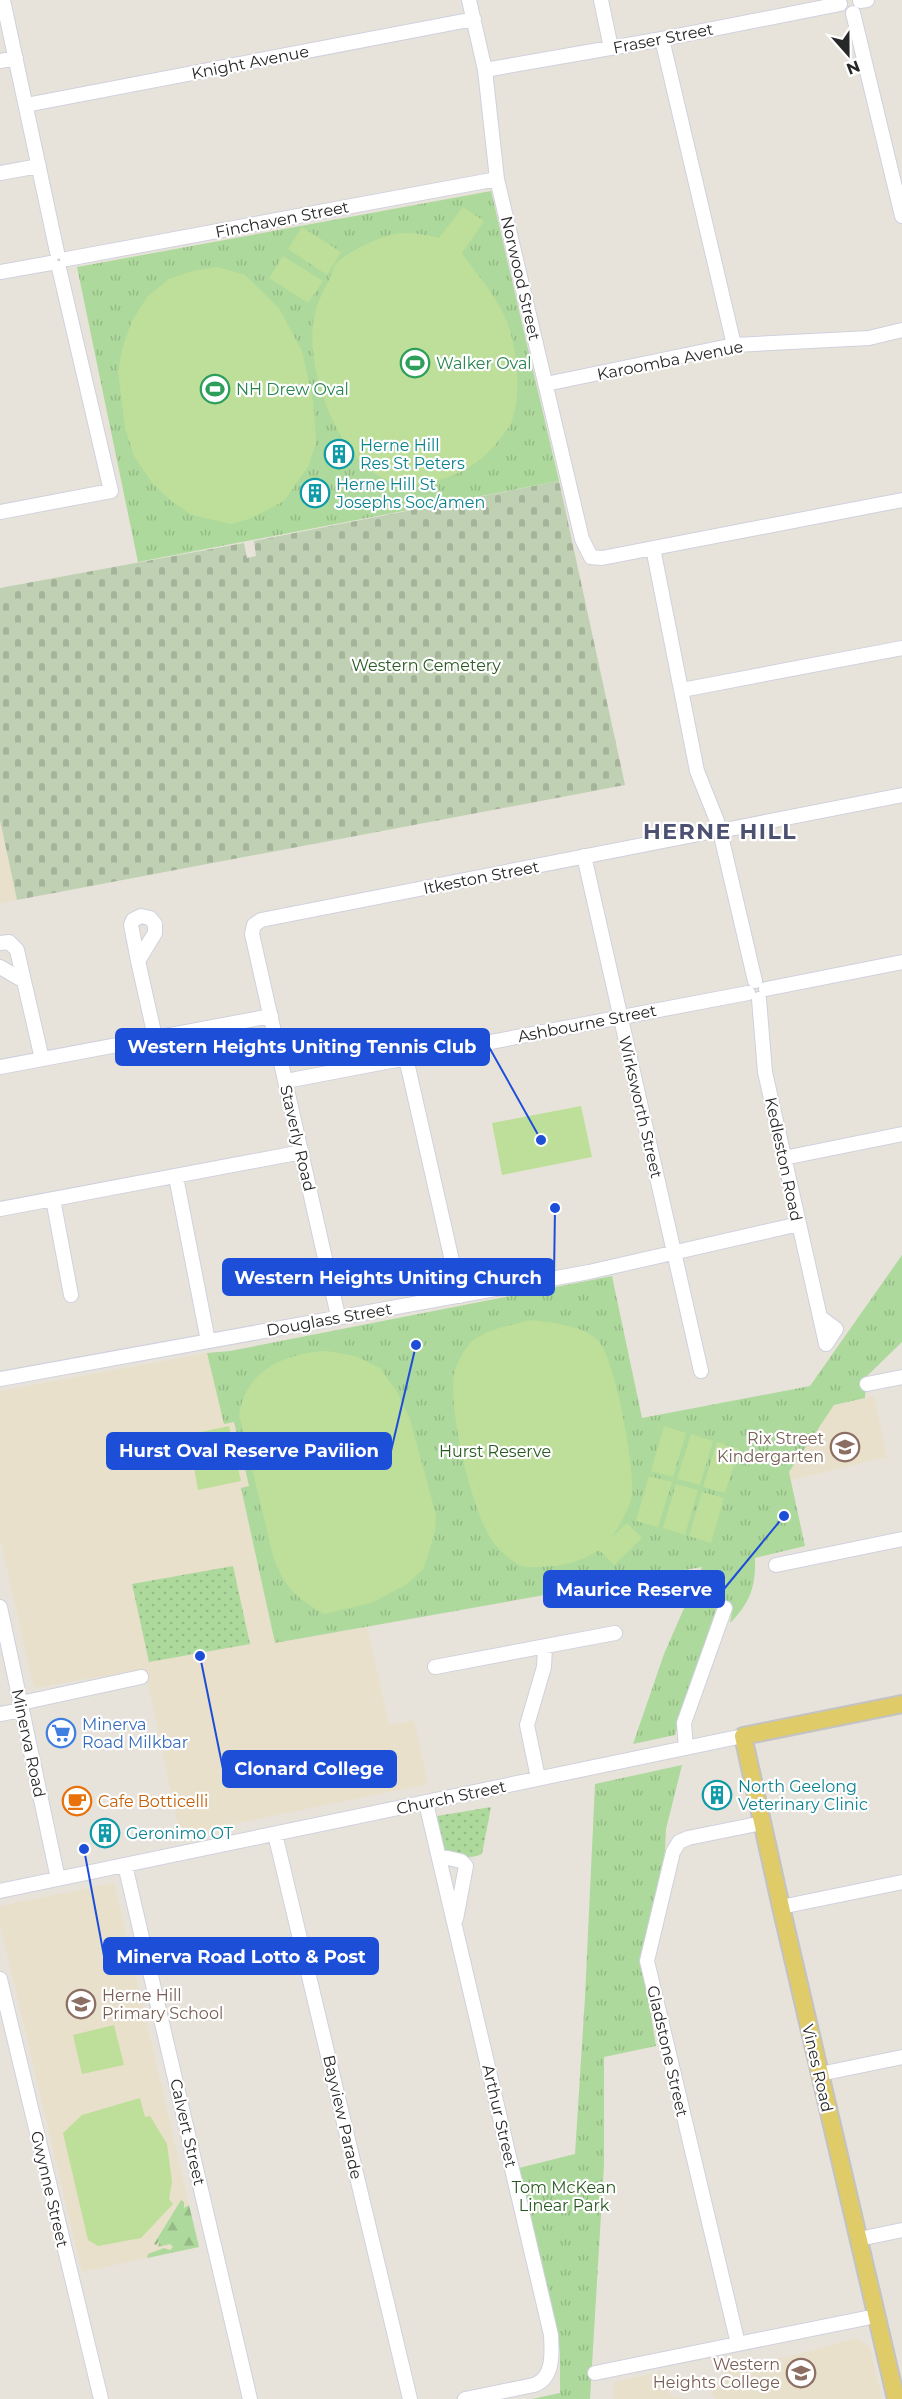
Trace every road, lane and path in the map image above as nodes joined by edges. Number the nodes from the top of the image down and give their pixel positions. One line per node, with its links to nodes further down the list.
1 (3, 0): 9 (street)
2 (470, 0): 6 (street, Norwood Street)
3 (601, 0): 8 (street)
4 (840, 2): 5 (street); 7 (street, Fraser Street)
5 (860, 3): 13 (street)
6 (474, 19): 11 (street, Norwood Street); 12 (street, Knight Avenue)
7 (662, 39): 8 (street, Fraser Street); 21 (street)
8 (611, 48): 11 (street, Fraser Street)
9 (16, 58): 10 (street); 12 (street)
10 (0, 61)
11 (485, 70): 16 (street, Norwood Street)
12 (26, 105): 14 (street)
13 (896, 165): 17 (street)
14 (39, 166): 15 (street); 18 (street)
15 (0, 173)
16 (497, 179): 18 (street, Finchaven Street); 22 (street, Norwood Street)
17 (902, 216)
18 (59, 260): 19 (street, Finchaven Street); 24 (street)
19 (0, 272)
20 (902, 330): 21 (street, Karoomba Avenue)
21 (734, 345): 22 (street, Karoomba Avenue)
22 (546, 384): 25 (street, Norwood Street)
23 (902, 500): 25 (street)
24 (0, 512)
25 (653, 548): 27 (street)
26 (902, 648): 27 (street)
27 (682, 690): 29 (street)
28 (902, 795): 30 (street)
29 (713, 826): 30 (street); 31 (street, Itkeston Street)
30 (726, 835): 38 (street, Kedleston Road)
31 (584, 856): 32 (street, Itkeston Street); 40 (street, Wirksworth Street)
32 (254, 925): 39 (street, Staverly Road)
33 (0, 943): 37 (street)
34 (138, 961): 41 (street)
35 (902, 962): 38 (street, Ashbourne Street)
36 (0, 967): 37 (street)
37 (24, 981): 43 (street)
38 (757, 991): 40 (street, Ashbourne Street); 48 (street, Kedleston Road)
39 (271, 1016): 41 (street); 45 (street, Staverly Road)
40 (620, 1016): 42 (street, Ashbourne Street); 53 (street, Wirksworth Street)
41 (155, 1037): 43 (street)
42 (406, 1058): 45 (street, Ashbourne Street); 55 (street)
43 (42, 1059): 44 (street)
44 (0, 1067)
45 (286, 1081): 47 (street, Staverly Road)
46 (902, 1134): 48 (street)
47 (302, 1152): 49 (street); 56 (street, Staverly Road)
48 (784, 1158): 52 (street, Kedleston Road)
49 (176, 1177): 50 (street); 58 (street)
50 (53, 1199): 51 (street); 54 (street)
51 (0, 1209)
52 (799, 1224): 53 (street, Douglass Street); 57 (street, Kedleston Road)
53 (674, 1253): 55 (street, Douglass Street); 59 (street, Wirksworth Street)
54 (71, 1295)
55 (460, 1296): 56 (street, Douglass Street)
56 (338, 1316): 58 (street, Douglass Street)
57 (820, 1317)
58 (208, 1341): 61 (street, Douglass Street)
59 (701, 1371)
60 (902, 1377): 62 (street)
61 (0, 1379)
62 (867, 1384)
63 (902, 1539): 64 (street)
64 (776, 1565)
65 (0, 1607): 72 (street, Minerva Road)
66 (725, 1608): 75 (street)
67 (615, 1633): 68 (street)
68 (545, 1646): 69 (street); 76 (street)
69 (435, 1667)
70 (141, 1677): 72 (street)
71 (902, 1704): 74 (main road, Church Street)
72 (22, 1707): 73 (street); 82 (street, Minerva Road)
73 (0, 1714)
74 (743, 1736): 75 (street, Church Street); 78 (main road, Vines Road)
75 (687, 1748): 76 (street, Church Street)
76 (538, 1778): 77 (street, Church Street)
77 (426, 1803): 79 (street, Church Street); 80 (street, Arthur Street)
78 (762, 1823): 85 (main road, Vines Road); 93 (street, Gladstone Street)
79 (275, 1834): 81 (street, Church Street); 97 (street, Bayview Parade)
80 (438, 1856): 86 (street, Arthur Street); 86 (street, Arthur Street)
81 (125, 1865): 82 (street, Church Street); 96 (street, Calvert Street)
82 (58, 1879): 84 (street, Church Street)
83 (902, 1882): 85 (street)
84 (0, 1891)
85 (781, 1907): 89 (main road, Vines Road)
86 (455, 1924): 98 (street, Arthur Street)
87 (0, 1979): 95 (street, Gwynne Street)
88 (902, 2057): 89 (street)
89 (820, 2074): 91 (main road, Vines Road)
90 (902, 2230): 91 (street)
91 (859, 2239): 92 (main road, Vines Road)
92 (876, 2316): 93 (street); 99 (main road, Vines Road)
93 (738, 2344): 94 (street)
94 (595, 2373)
95 (101, 2399)
96 (250, 2399)
97 (410, 2399)
98 (465, 2399)
99 (896, 2399)

